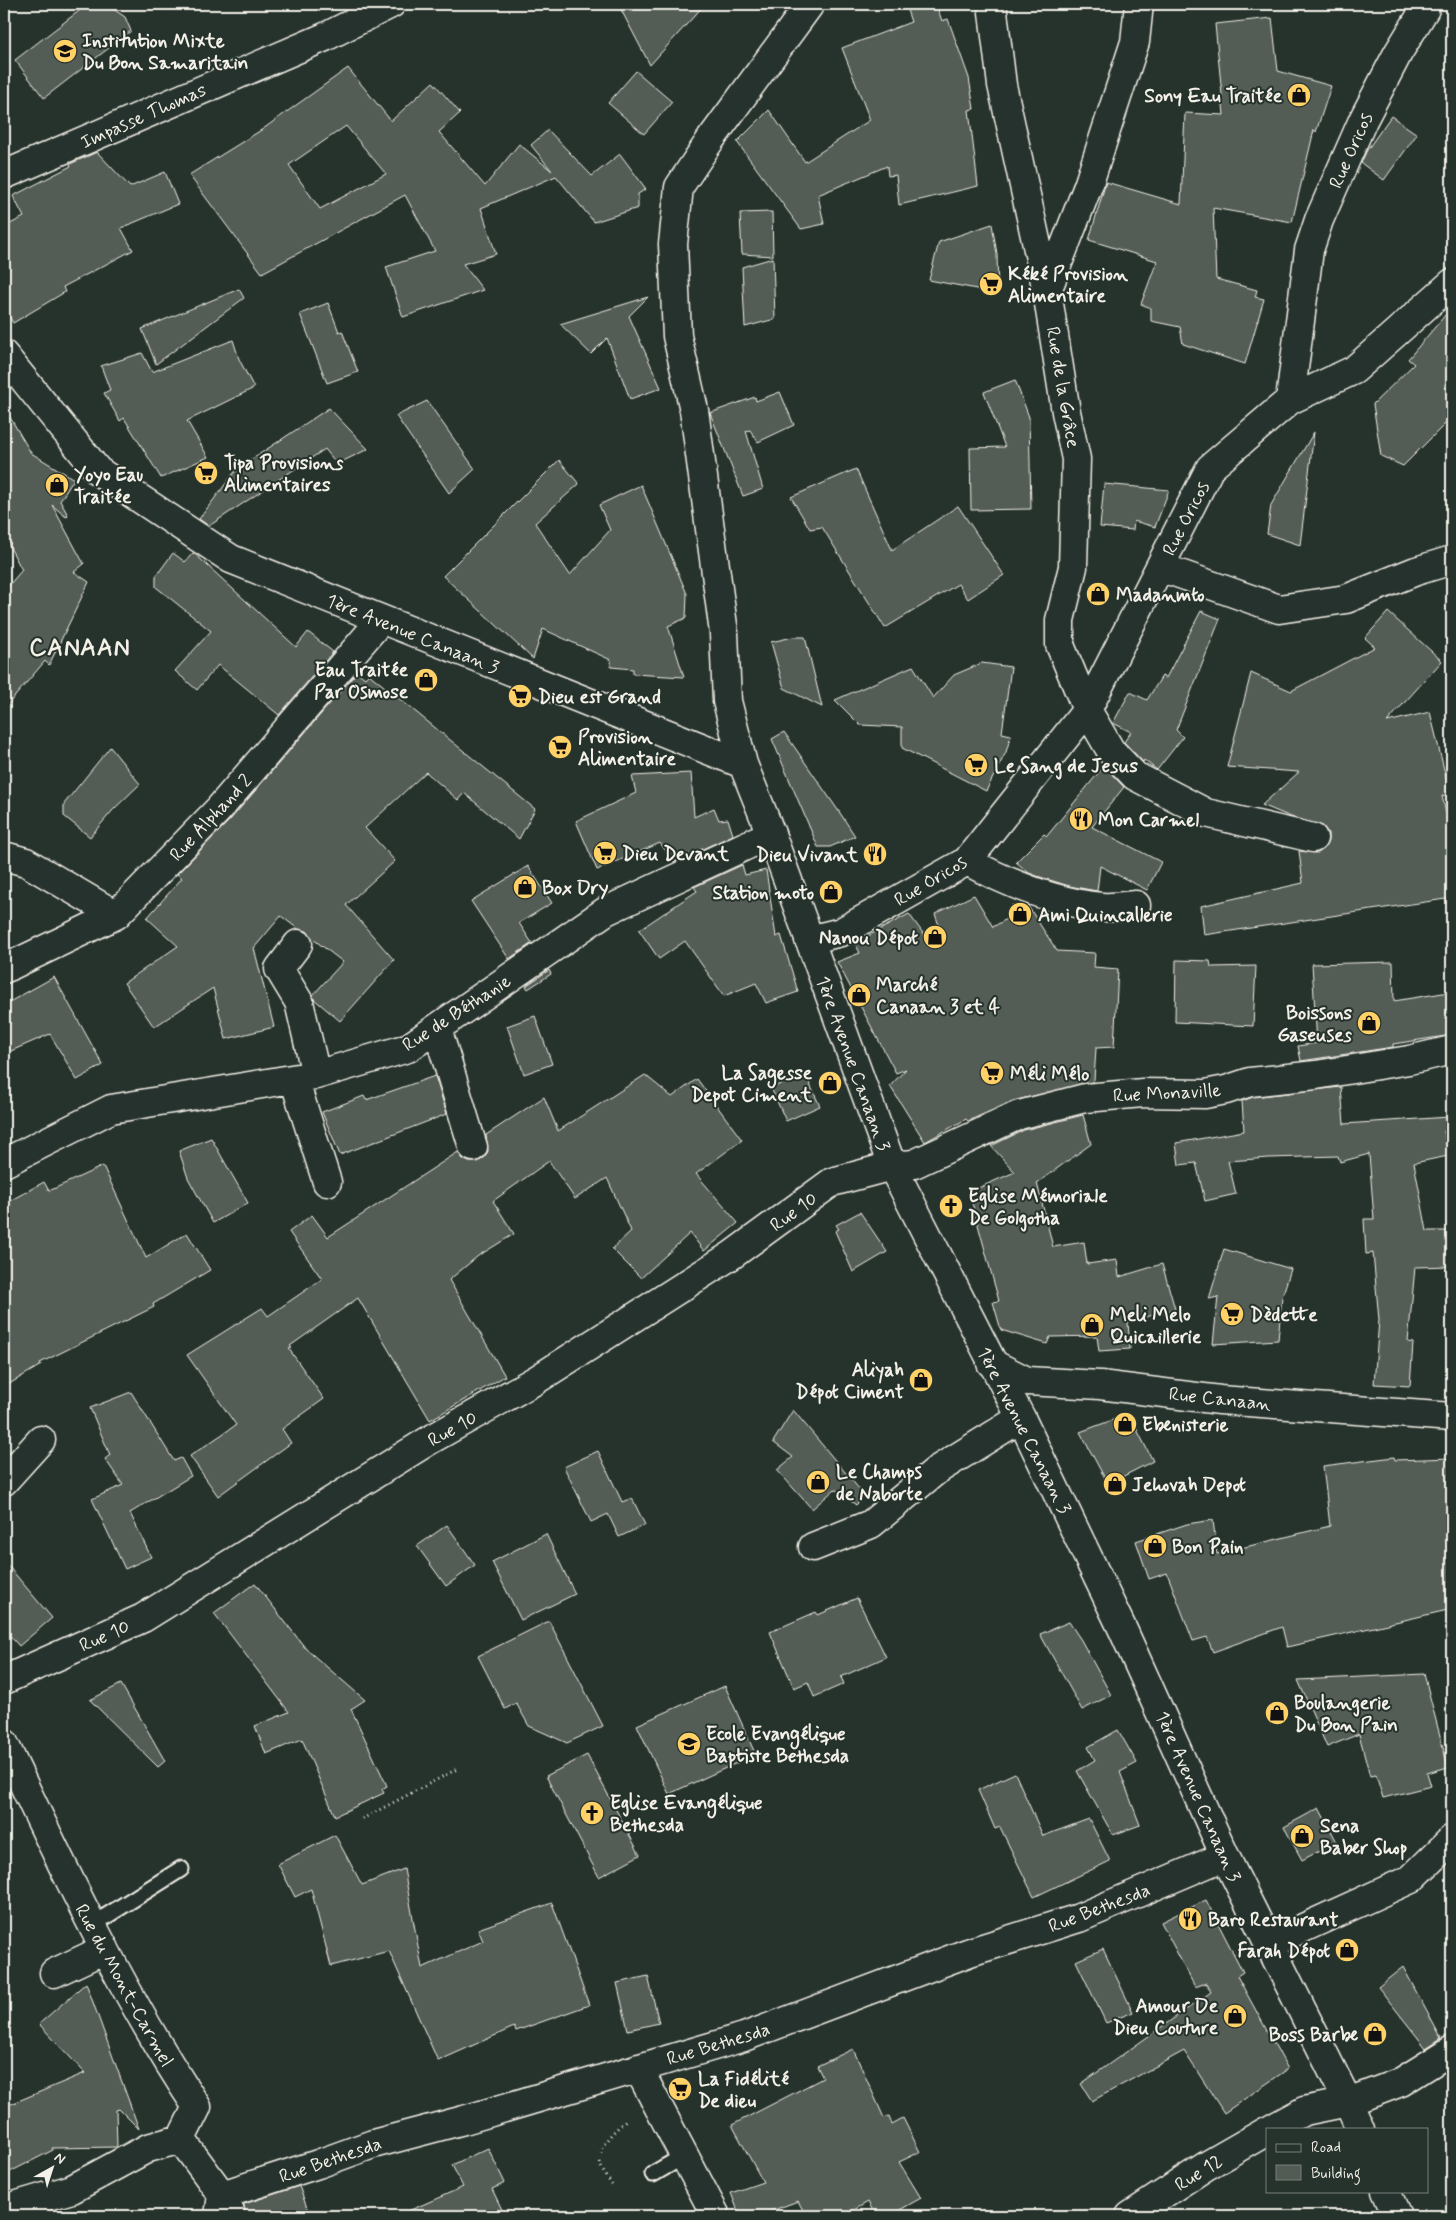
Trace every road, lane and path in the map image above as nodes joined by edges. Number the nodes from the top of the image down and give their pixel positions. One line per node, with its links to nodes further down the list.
1 (810, 4): 15 (street)
2 (992, 4): 8 (street, Rue de la Grâce)
3 (1139, 4): 8 (street)
4 (1427, 6): 10 (street, Rue Oricos)
5 (376, 7): 6 (street, Impasse Thomas)
6 (4, 175)
7 (1452, 283): 10 (street)
8 (1047, 291): 14 (street, Rue de la Grâce)
9 (4, 355): 13 (street, 1ère Avenue Canaan 3)
10 (1290, 400): 12 (street, Rue Oricos)
11 (1452, 560): 12 (street)
12 (1160, 567): 14 (street, Rue Oricos)
13 (381, 620): 15 (street, 1ère Avenue Canaan 3); 21 (street, Rue Alphand 2)
14 (1087, 710): 17 (street, Rue de la Grâce); 19 (street, Rue Oricos)
15 (743, 764): 16 (street, 1ère Avenue Canaan 3)
16 (771, 834): 22 (street, 1ère Avenue Canaan 3); 25 (street, Rue de Béthanie)
17 (1313, 838)
18 (4, 856): 21 (street)
19 (967, 860): 20 (street); 22 (street, Rue Oricos)
20 (1136, 905)
21 (116, 916): 24 (street, Rue Alphand 2)
22 (809, 940): 30 (street, 1ère Avenue Canaan 3)
23 (298, 944): 27 (street)
24 (4, 969)
25 (437, 1028): 27 (street, Rue de Béthanie); 28 (street)
26 (1452, 1050): 30 (street, Rue Monaville)
27 (305, 1077): 29 (street, Rue de Béthanie); 31 (street)
28 (473, 1147)
29 (4, 1163)
30 (892, 1166): 32 (street, 1ère Avenue Canaan 3); 38 (street, Rue 10)
31 (327, 1182)
32 (991, 1364): 33 (street, Rue Canaan); 34 (street, 1ère Avenue Canaan 3)
33 (1452, 1417)
34 (1020, 1418): 37 (street); 43 (street, 1ère Avenue Canaan 3)
35 (41, 1440): 36 (street)
36 (4, 1481)
37 (813, 1547)
38 (4, 1680)
39 (4, 1743): 45 (street, Rue du Mont-Carmel)
40 (459, 1768): 41 (path)
41 (362, 1819)
42 (1452, 1839): 46 (street)
43 (1225, 1856): 46 (street, 1ère Avenue Canaan 3); 50 (street, Rue Bethesda)
44 (181, 1869): 45 (lane)
45 (92, 1925): 47 (street, Rue du Mont-Carmel)
46 (1268, 1944): 51 (street, 1ère Avenue Canaan 3)
47 (105, 1949): 48 (street); 56 (street, Rue du Mont-Carmel)
48 (54, 1973)
49 (1452, 2050): 51 (street)
50 (638, 2068): 52 (street); 61 (street, Rue Bethesda)
51 (1348, 2102): 53 (street); 54 (street, 1ère Avenue Canaan 3)
52 (656, 2103): 57 (street); 59 (path)
53 (1273, 2128)
54 (1360, 2128)
55 (1266, 2132): 64 (street, Rue 12)
56 (181, 2138): 61 (street); 62 (street)
57 (684, 2156): 58 (lane); 63 (street)
58 (653, 2174)
59 (612, 2185)
60 (1386, 2192): 65 (street)
61 (224, 2209)
62 (4, 2210)
63 (716, 2216)
64 (1130, 2216)
65 (1397, 2216)

